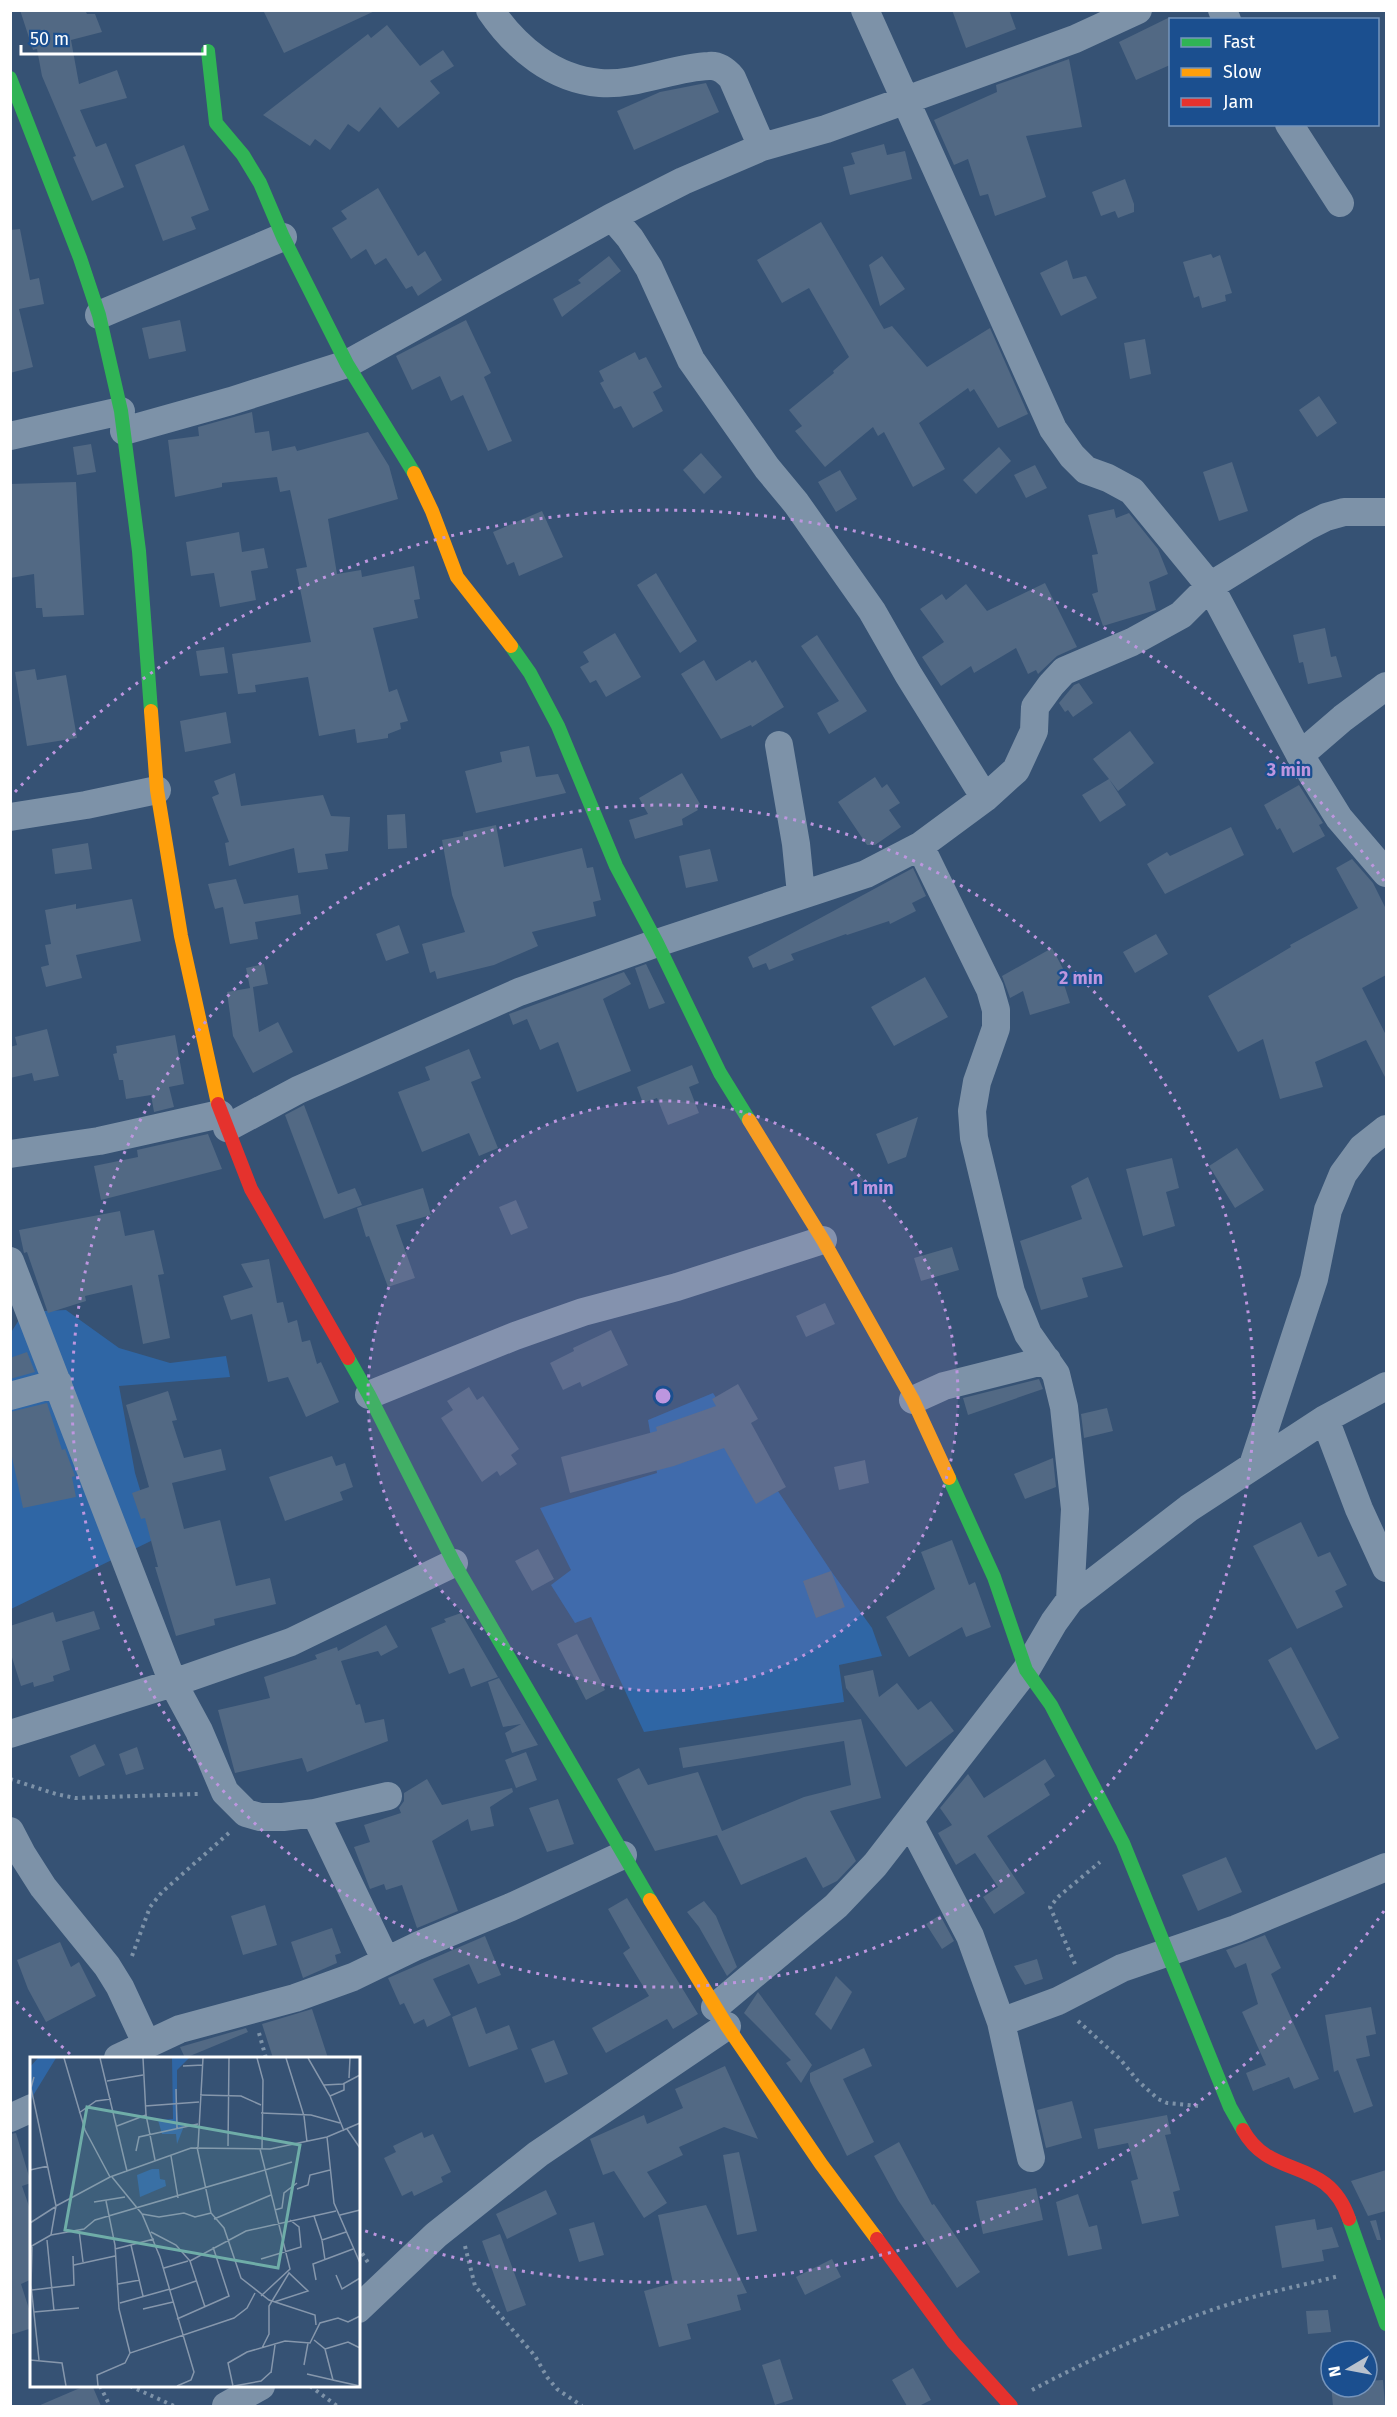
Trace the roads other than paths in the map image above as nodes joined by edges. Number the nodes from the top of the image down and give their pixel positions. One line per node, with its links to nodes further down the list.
1 (490, 10): 8 (street)
2 (865, 10): 6 (street)
3 (1138, 10): 6 (street)
4 (208, 51): 11 (street)
5 (10, 78): 12 (street)
6 (907, 100): 8 (street); 17 (street)
7 (1290, 126): 9 (street)
8 (762, 147): 10 (street)
9 (1340, 202)
10 (612, 217): 13 (street); 22 (street)
11 (283, 237): 12 (street); 13 (street)
12 (99, 315): 14 (street)
13 (347, 364): 14 (street); 27 (street)
14 (122, 421): 15 (street); 21 (street)
15 (10, 436)
16 (1386, 512): 17 (street)
17 (1210, 586): 20 (street); 22 (street)
18 (1386, 686): 20 (street)
19 (779, 745): 26 (street)
20 (1300, 755): 25 (street)
21 (157, 790): 23 (street); 28 (street)
22 (986, 798): 24 (street)
23 (10, 816)
24 (920, 846): 26 (street); 33 (street)
25 (1386, 873)
26 (801, 894): 27 (street)
27 (657, 942): 28 (street); 31 (street)
28 (223, 1121): 30 (street); 36 (street)
29 (1386, 1129): 40 (street)
30 (10, 1154)
31 (823, 1240): 36 (street); 38 (street)
32 (10, 1261): 34 (street)
33 (1047, 1360): 38 (street); 43 (street)
34 (58, 1383): 37 (street); 45 (street)
35 (1386, 1386): 39 (street)
36 (369, 1395): 41 (street)
37 (10, 1396)
38 (913, 1400): 44 (street)
39 (1325, 1419): 40 (street); 42 (street)
40 (1253, 1465): 43 (street)
41 (454, 1563): 45 (street); 51 (street)
42 (1386, 1568)
43 (1070, 1600): 44 (street)
44 (1026, 1670): 49 (street); 53 (street)
45 (173, 1683): 46 (street); 48 (street)
46 (10, 1734)
47 (388, 1796): 48 (street)
48 (315, 1813): 54 (street)
49 (910, 1821): 55 (street); 56 (street)
50 (10, 1831): 57 (street)
51 (623, 1855): 54 (street); 55 (street)
52 (1386, 1867): 53 (street)
53 (1168, 1951): 56 (street); 62 (street)
54 (386, 1961): 57 (street)
55 (721, 2016): 63 (street); 66 (street)
56 (1001, 2022): 61 (street)
57 (147, 2045): 58 (street)
58 (120, 2057)
59 (30, 2109): 60 (street)
60 (10, 2118)
61 (1031, 2158)
62 (1376, 2267): 64 (street)
63 (360, 2307)
64 (1386, 2324)
65 (258, 2387): 67 (street)
66 (1009, 2404)
67 (226, 2406)

